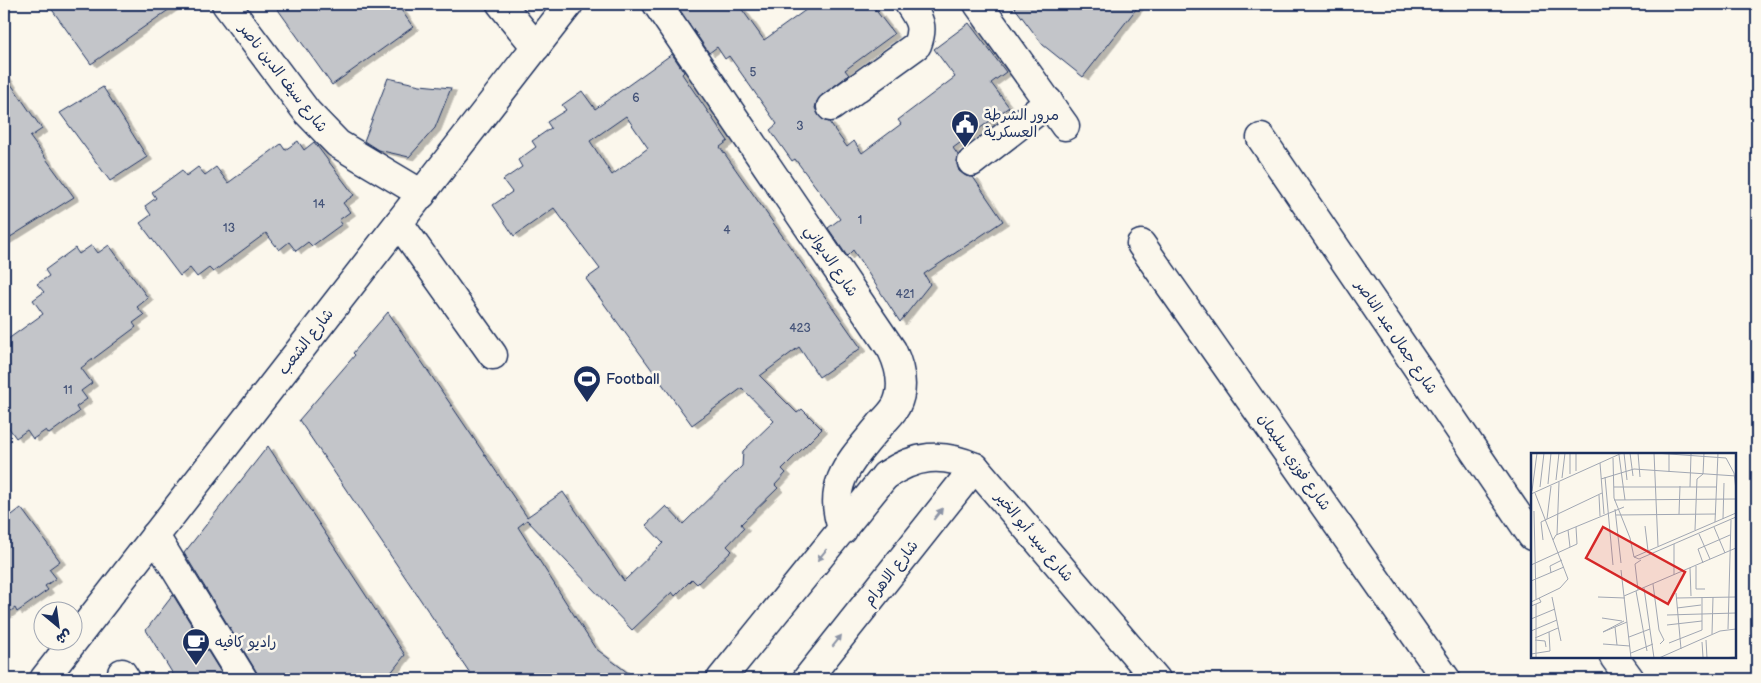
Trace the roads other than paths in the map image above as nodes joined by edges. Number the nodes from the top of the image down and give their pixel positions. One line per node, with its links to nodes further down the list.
1 (226, 4): 13 (street, شارع سيف الدين ناصر)
2 (501, 4): 7 (street)
3 (569, 4): 7 (street, شارع الشعب)
4 (657, 4): 18 (street, شارع الديواني)
5 (909, 4): 9 (street)
6 (978, 4): 8 (street)
7 (536, 46): 13 (street, شارع الشعب)
8 (1049, 102): 10 (street); 12 (street)
9 (832, 107)
10 (1065, 126)
11 (1261, 138): 19 (street, شارع جمال عبد الناصر)
12 (972, 162)
13 (422, 194): 14 (street, شارع الشعب)
14 (399, 223): 16 (street); 20 (street, شارع الشعب)
15 (1141, 244): 27 (street, شارع فوزي سليمان)
16 (493, 355)
17 (975, 467): 18 (street); 25 (street, شارع الاهرام, one-way to 17); 26 (street, شارع سيد أبو الخير)
18 (843, 530): 24 (street, one-way to 24)
19 (1531, 535)
20 (155, 536): 22 (street, شارع الشعب); 23 (street)
21 (1615, 658): 28 (street)
22 (44, 679)
23 (243, 679)
24 (722, 679)
25 (806, 679)
26 (1156, 679)
27 (1446, 679)
28 (1630, 679)

